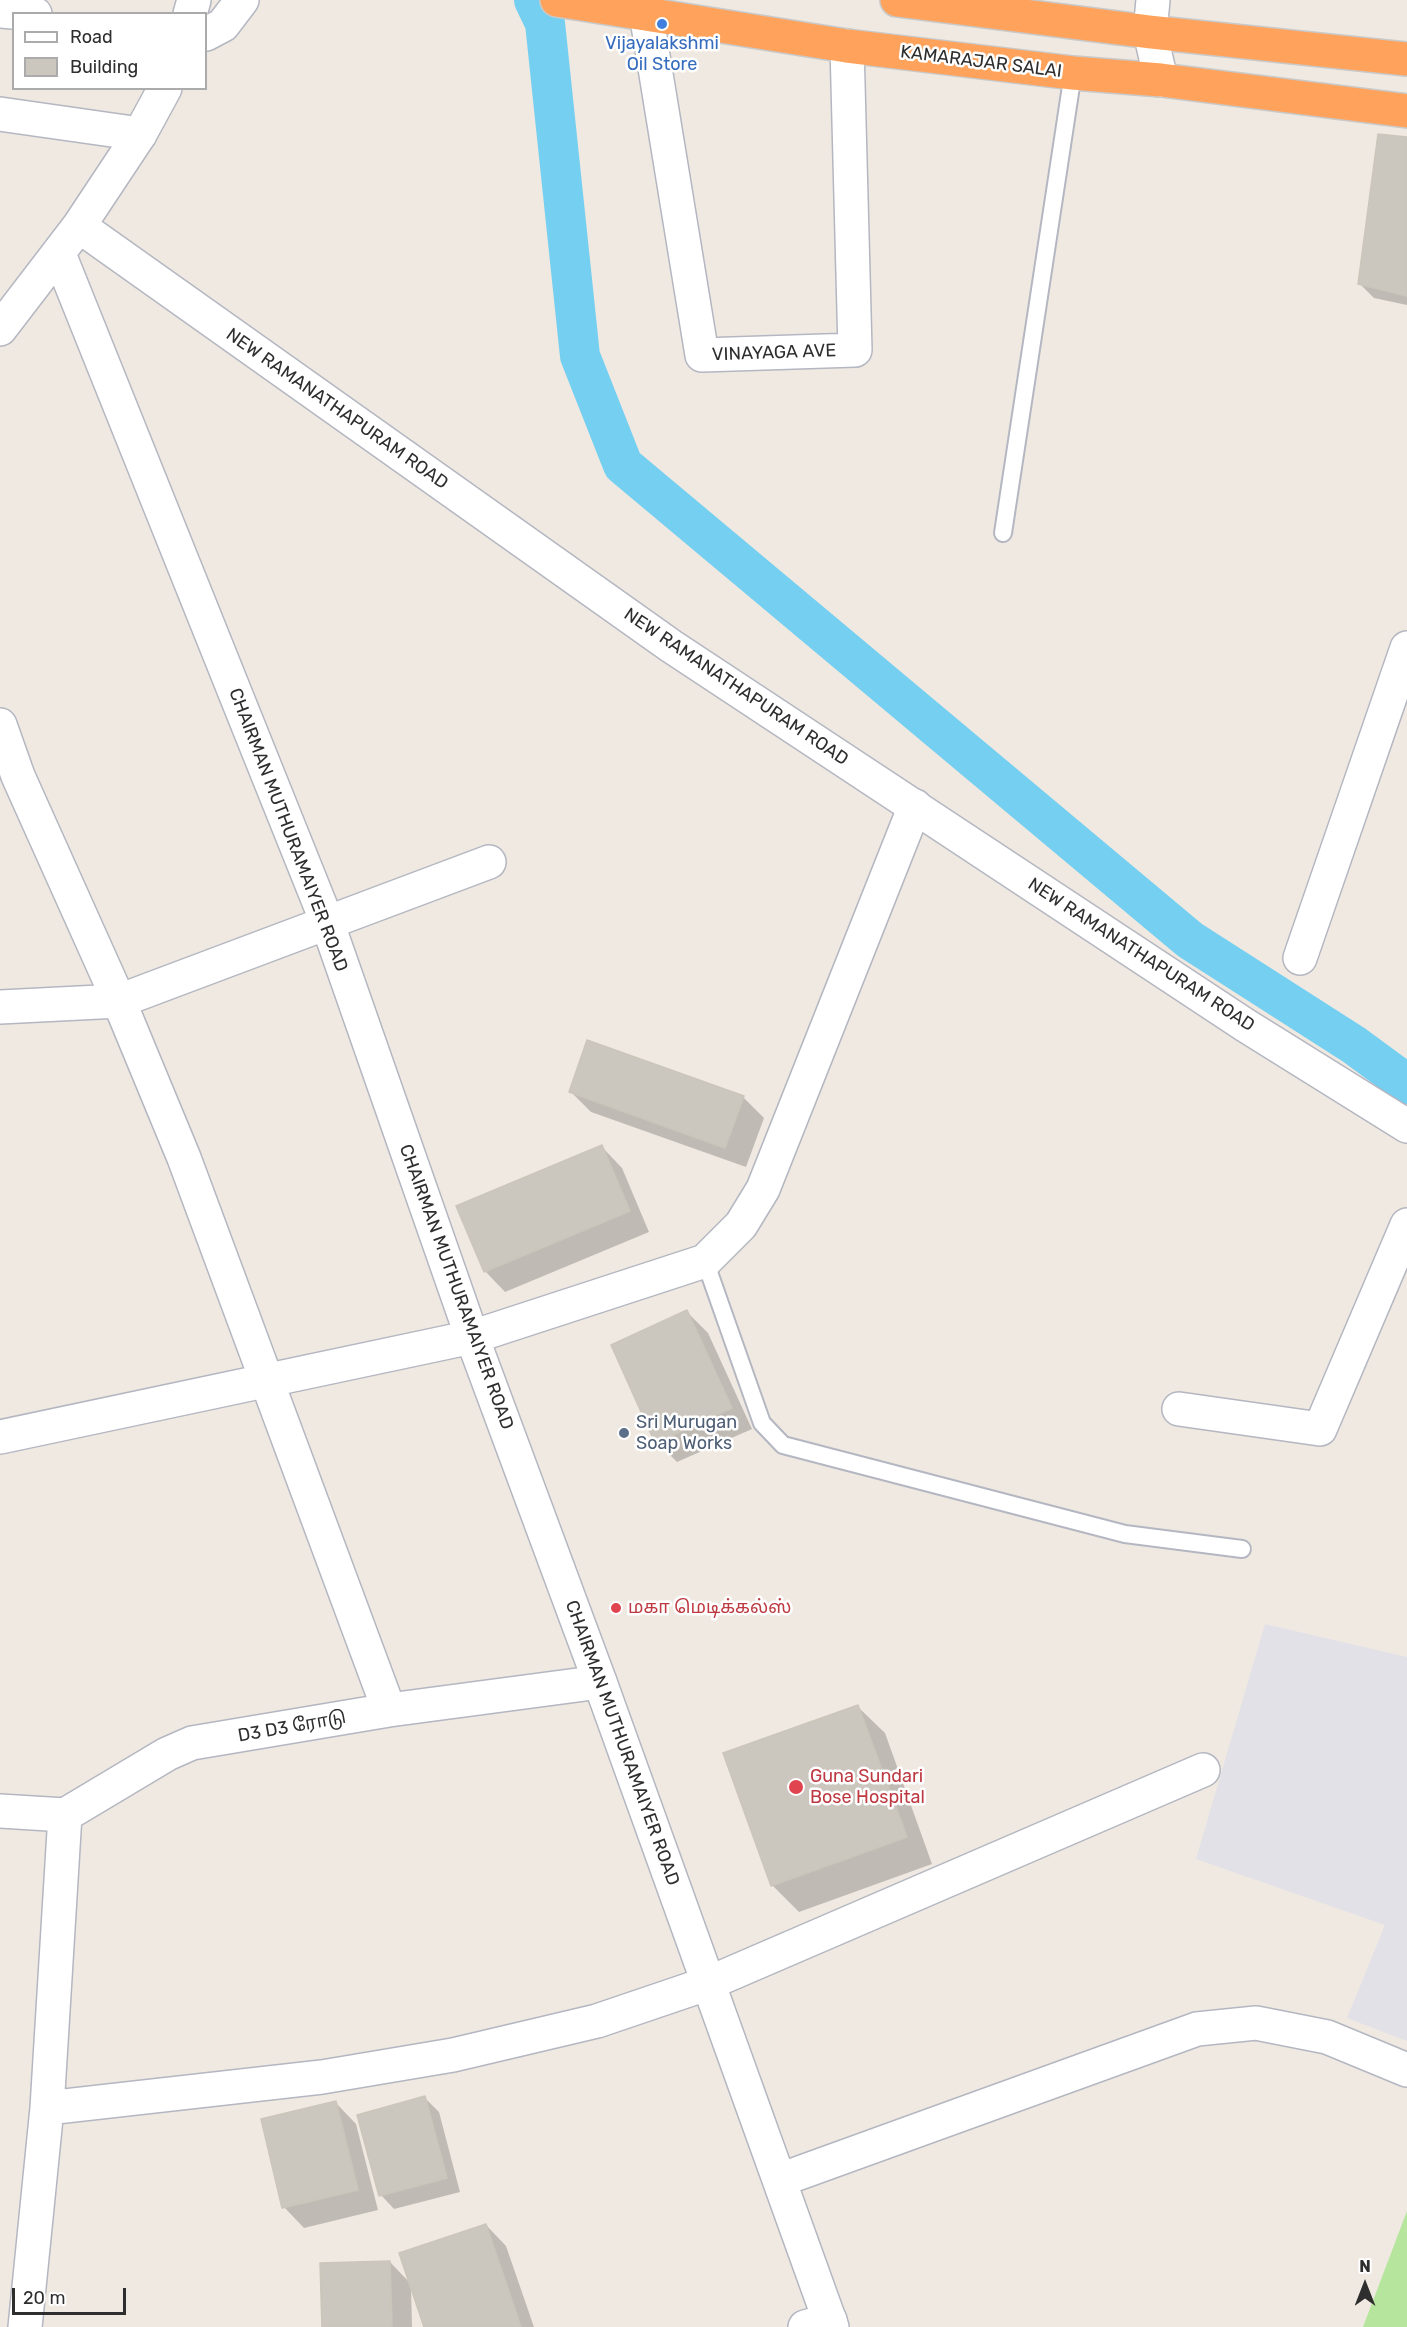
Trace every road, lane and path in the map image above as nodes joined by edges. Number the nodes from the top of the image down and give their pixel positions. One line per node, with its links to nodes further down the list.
1 (242, 0): 7 (street)
2 (900, 0): 6 (highway)
3 (1153, 0): 6 (street)
4 (569, 2): 5 (highway, KAMARAJAR SALAI)
5 (646, 13): 8 (highway, KAMARAJAR SALAI); 8 (street, VINAYAGA AVE)
6 (1150, 32): 9 (highway); 11 (street)
7 (207, 33)
8 (847, 46): 10 (highway, KAMARAJAR SALAI)
9 (1407, 59)
10 (1073, 73): 11 (highway, KAMARAJAR SALAI); 19 (lane)
11 (1161, 80): 13 (highway, KAMARAJAR SALAI)
12 (164, 90): 15 (street)
13 (1407, 111)
14 (0, 114): 15 (street)
15 (140, 134): 16 (street)
16 (79, 226): 17 (street); 22 (street, NEW RAMANATHAPURAM ROAD)
17 (59, 254): 18 (street); 24 (street, CHAIRMAN MUTHURAMAIYER ROAD)
18 (2, 326)
19 (1004, 533)
20 (1407, 648): 25 (street)
21 (0, 725): 26 (street)
22 (915, 806): 28 (street, NEW RAMANATHAPURAM ROAD); 30 (street)
23 (489, 862): 24 (street)
24 (327, 922): 26 (street); 31 (street, CHAIRMAN MUTHURAMAIYER ROAD)
25 (1300, 958)
26 (119, 1002): 27 (street); 32 (street)
27 (0, 1007)
28 (1407, 1125)
29 (1407, 1225): 33 (street)
30 (705, 1261): 31 (street); 35 (lane)
31 (472, 1337): 32 (street); 36 (street, CHAIRMAN MUTHURAMAIYER ROAD)
32 (267, 1379): 34 (street); 37 (street)
33 (1179, 1409)
34 (0, 1437)
35 (1242, 1549)
36 (600, 1682): 37 (street, D3 D3 ரோடு); 41 (street, CHAIRMAN MUTHURAMAIYER ROAD)
37 (388, 1710): 40 (street, D3 D3 ரோடு)
38 (1203, 1770): 41 (street)
39 (0, 1811): 40 (street)
40 (65, 1815): 43 (street)
41 (709, 1983): 43 (street); 44 (street, CHAIRMAN MUTHURAMAIYER ROAD)
42 (1407, 2070): 44 (street)
43 (47, 2108): 46 (street)
44 (780, 2180): 45 (street, CHAIRMAN MUTHURAMAIYER ROAD)
45 (823, 2325)
46 (25, 2327)

